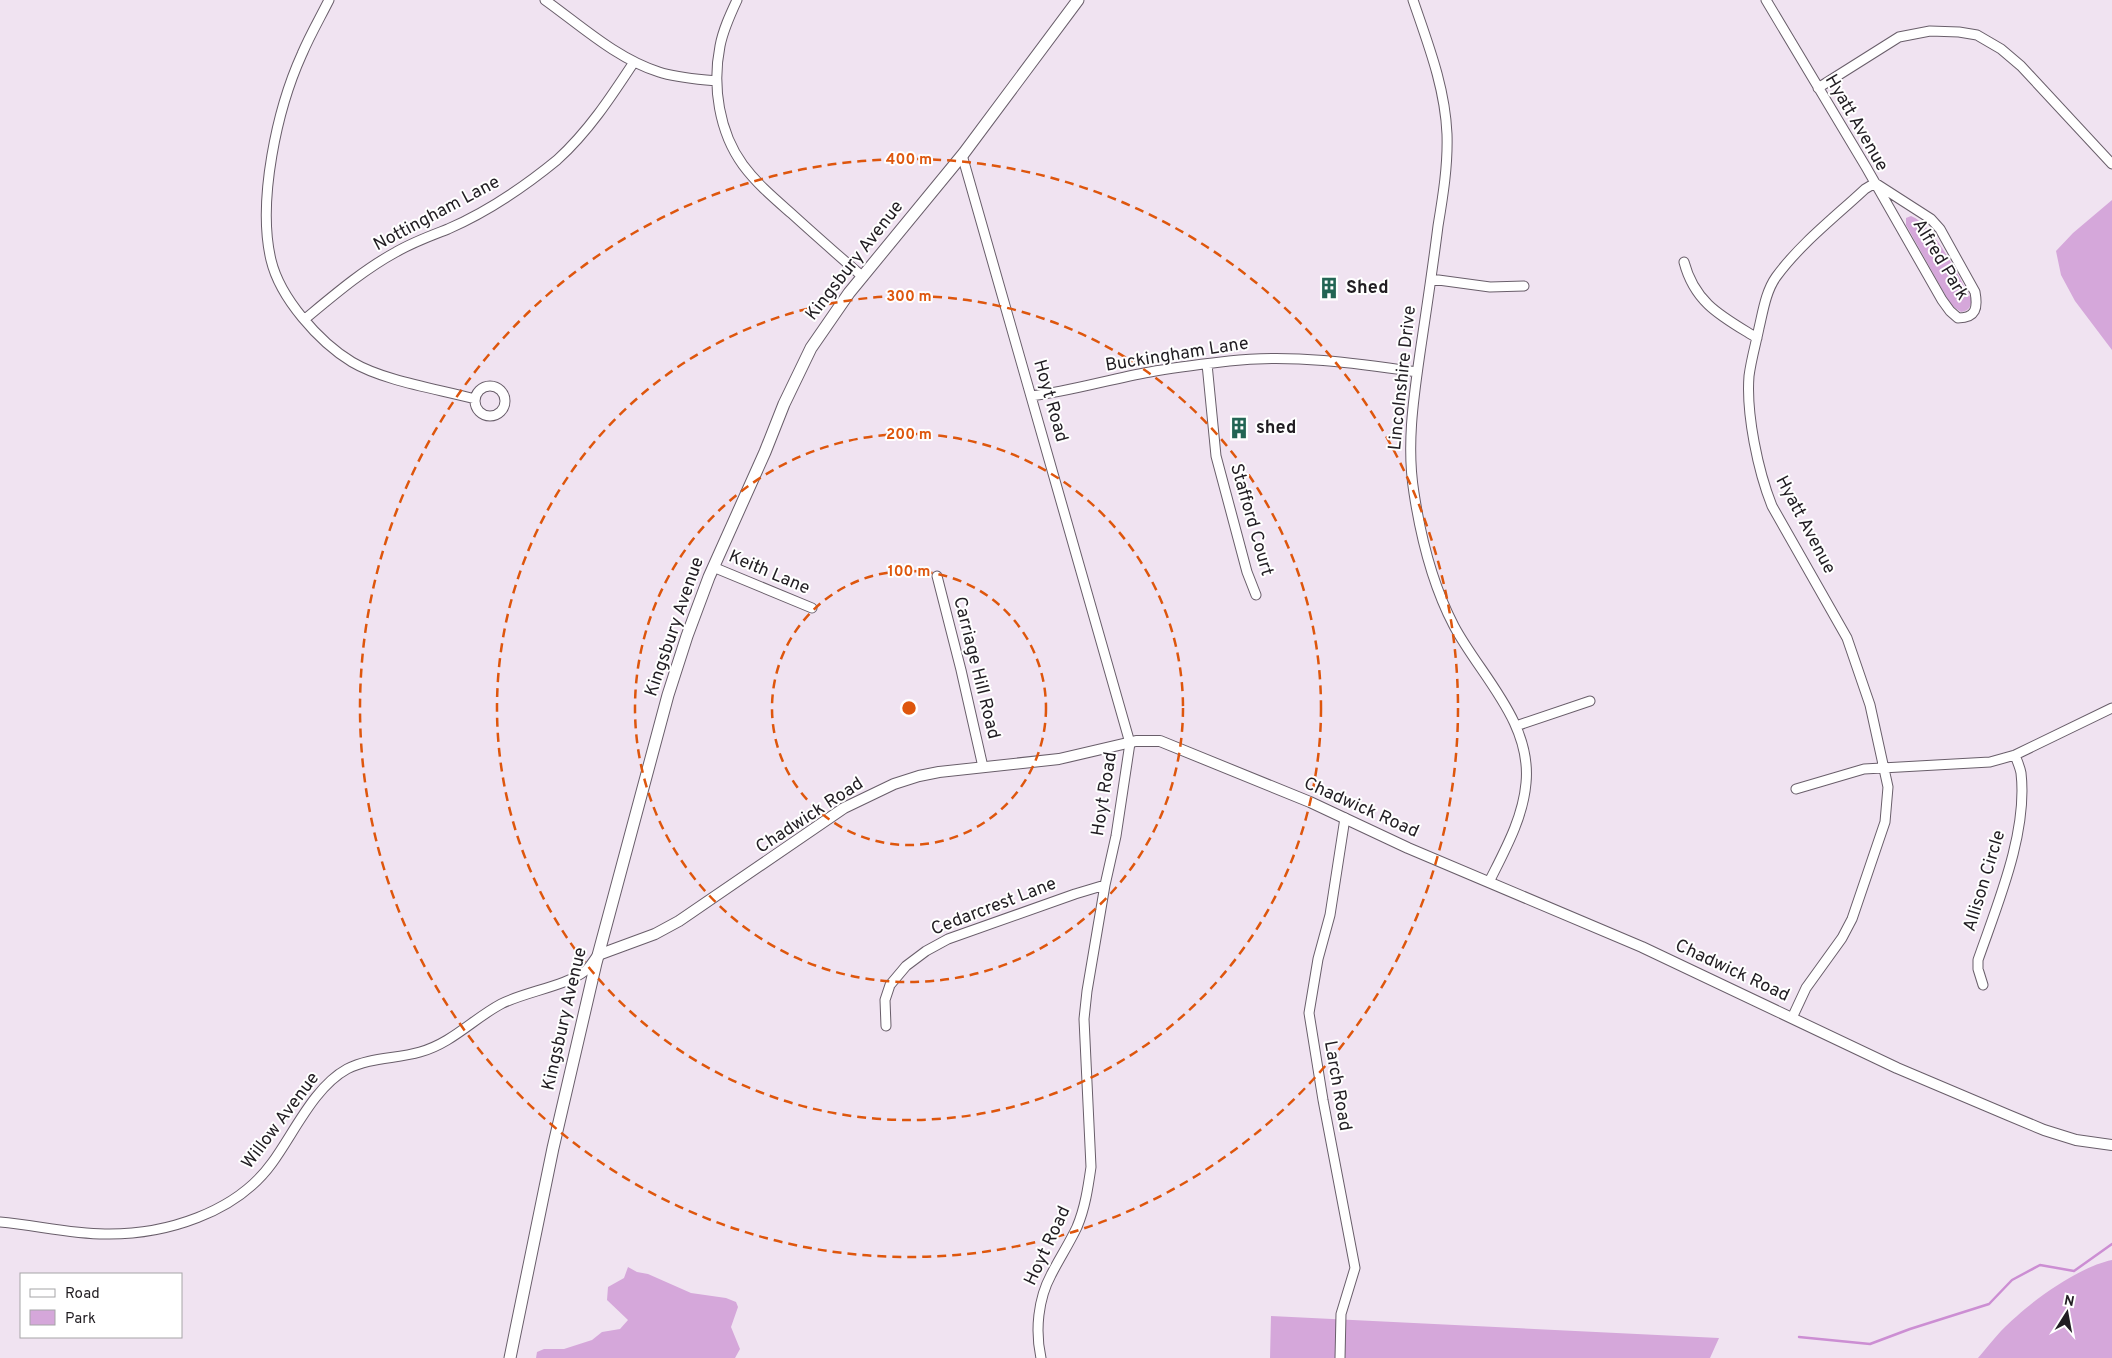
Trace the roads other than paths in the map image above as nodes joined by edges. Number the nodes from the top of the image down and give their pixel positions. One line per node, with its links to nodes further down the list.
1 (329, 0): 17 (street)
2 (545, 0): 7 (street)
3 (738, 0): 8 (street)
4 (1078, 0): 10 (main road, Kingsbury Avenue)
5 (1413, 0): 15 (street, Lincolnshire Drive)
6 (1766, 0): 9 (street, Hyatt Avenue)
7 (634, 62): 8 (street); 17 (street, Nottingham Lane)
8 (716, 81): 14 (street)
9 (1818, 88): 11 (street); 12 (street, Hyatt Avenue)
10 (962, 155): 14 (main road, Kingsbury Avenue); 21 (street, Hoyt Road)
11 (2112, 164)
12 (1875, 183): 12 (street, Alfred Park); 18 (street, Hyatt Avenue)
13 (1684, 262): 18 (street)
14 (863, 277): 23 (main road, Kingsbury Avenue)
15 (1431, 279): 16 (street); 20 (street, Lincolnshire Drive)
16 (1524, 286)
17 (304, 319): 22 (street)
18 (1757, 338): 33 (street, Hyatt Avenue)
19 (1206, 364): 20 (street, Buckingham Lane); 21 (street, Buckingham Lane); 25 (street, Stafford Court)
20 (1417, 372): 29 (street, Lincolnshire Drive)
21 (1031, 396): 30 (street, Hoyt Road)
22 (475, 398)
23 (714, 567): 26 (street, Keith Lane); 38 (main road, Kingsbury Avenue)
24 (937, 576): 32 (street, Carriage Hill Road)
25 (1256, 595)
26 (812, 608)
27 (1590, 701): 29 (street)
28 (2112, 708): 31 (street)
29 (1516, 726): 36 (street, Lincolnshire Drive)
30 (1130, 743): 32 (street, Chadwick Road); 35 (street, Chadwick Road); 37 (street, Hoyt Road)
31 (2015, 755): 33 (street); 39 (street, Allison Circle)
32 (983, 767): 38 (street, Chadwick Road)
33 (1884, 768): 34 (street); 40 (street, Hyatt Avenue)
34 (1796, 789)
35 (1344, 818): 36 (street, Chadwick Road); 46 (street, Larch Road)
36 (1490, 882): 40 (street, Chadwick Road)
37 (1104, 885): 41 (street, Cedarcrest Lane); 45 (street, Hoyt Road)
38 (598, 955): 43 (street, Willow Avenue); 44 (main road, Kingsbury Avenue)
39 (1983, 985)
40 (1792, 1018): 42 (street, Chadwick Road)
41 (886, 1026)
42 (2112, 1146)
43 (0, 1222)
44 (510, 1358)
45 (1041, 1358)
46 (1340, 1358)

